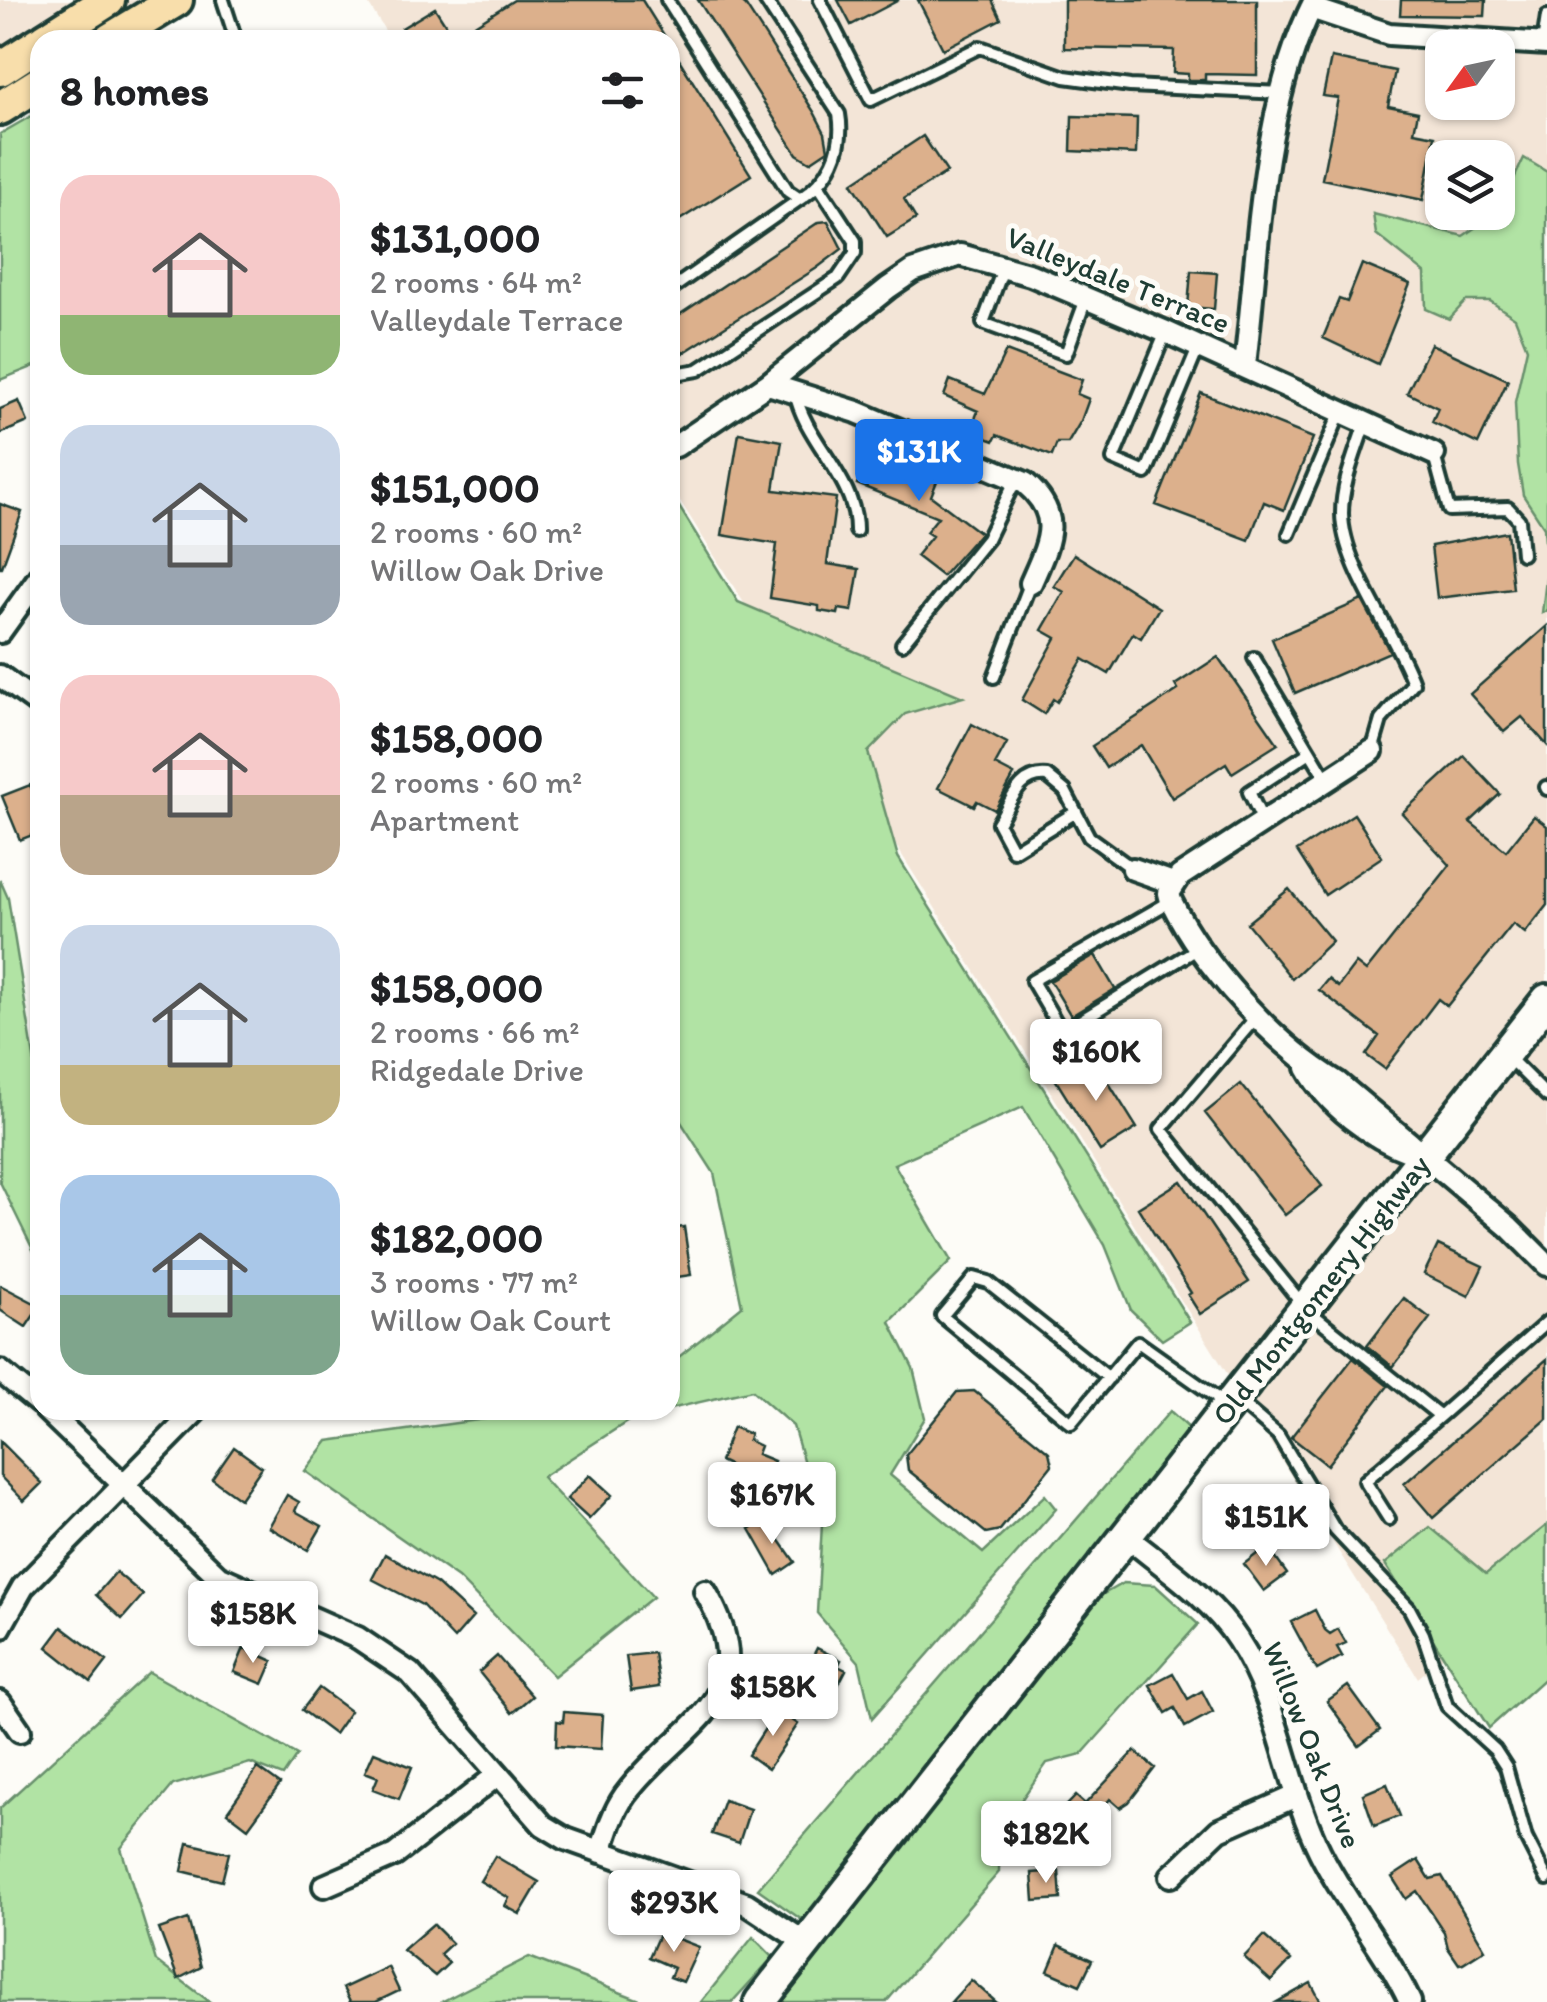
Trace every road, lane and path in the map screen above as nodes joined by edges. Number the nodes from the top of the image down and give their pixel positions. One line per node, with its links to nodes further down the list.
1 (108, 0): 9 (main road)
2 (176, 0): 10 (main road)
3 (223, 0): 11 (lane)
4 (667, 0): 19 (lane)
5 (765, 0): 18 (lane)
6 (820, 0): 16 (lane)
7 (1313, 4): 12 (street); 16 (street, Valleydale Terrace)
8 (1547, 16): 12 (lane)
9 (61, 30)
10 (126, 30)
11 (233, 30)
12 (1545, 44)
13 (30, 50): 14 (main road)
14 (0, 70)
15 (30, 89): 17 (main road)
16 (1283, 93): 25 (street, Valleydale Terrace)
17 (0, 108)
18 (819, 186): 19 (lane); 26 (lane)
19 (800, 199): 21 (lane)
20 (1004, 265): 22 (street, Valleydale Terrace); 22 (lane); 27 (street, Valleydale Terrace)
21 (680, 283)
22 (1087, 298): 23 (street, Valleydale Terrace)
23 (1166, 332): 24 (street, Valleydale Terrace); 24 (lane)
24 (1199, 346): 25 (street, Valleydale Terrace)
25 (1245, 365): 29 (street, Valleydale Terrace)
26 (680, 372)
27 (768, 384): 28 (street); 31 (street, Valleydale Terrace)
28 (795, 392): 33 (street); 34 (lane)
29 (1341, 410): 30 (street, Valleydale Terrace); 35 (lane)
30 (1366, 422): 32 (street, Valleydale Terrace); 45 (lane)
31 (680, 443)
32 (1434, 454): 36 (lane)
33 (1016, 478): 37 (street); 40 (lane)
34 (856, 531)
35 (1289, 534)
36 (1522, 554)
37 (1031, 583): 43 (lane)
38 (30, 590): 39 (street)
39 (0, 632)
40 (902, 644)
41 (1254, 658): 46 (lane)
42 (0, 676): 44 (street)
43 (994, 677)
44 (30, 698)
45 (1372, 750): 47 (street)
46 (1310, 752): 47 (lane); 49 (lane)
47 (1327, 780): 49 (street)
48 (1076, 812): 48 (lane); 50 (lane)
49 (1264, 824): 51 (street)
50 (1133, 870): 51 (street)
51 (1172, 892): 52 (street); 52 (lane)
52 (1202, 946): 54 (street)
53 (1547, 1000): 55 (street, Old Montgomery Highway)
54 (1258, 1015): 57 (street); 59 (lane)
55 (1505, 1054): 56 (lane); 57 (street, Old Montgomery Highway)
56 (1547, 1096)
57 (1425, 1158): 58 (street); 59 (street, Old Montgomery Highway)
58 (1544, 1258)
59 (1306, 1309): 64 (street, Old Montgomery Highway); 65 (lane)
60 (1547, 1322): 65 (lane)
61 (0, 1372): 63 (street)
62 (1109, 1378): 62 (lane); 64 (lane)
63 (30, 1396)
64 (1232, 1402): 70 (street, Old Montgomery Highway); 79 (lane)
65 (1440, 1416): 69 (lane)
66 (56, 1420): 68 (street)
67 (187, 1420): 68 (street)
68 (124, 1485): 72 (street); 75 (street)
69 (1390, 1519)
70 (1127, 1537): 76 (street, Willow Oak Drive); 81 (street, Old Montgomery Highway)
71 (705, 1591): 77 (street)
72 (0, 1628)
73 (0, 1702): 74 (street)
74 (20, 1732)
75 (496, 1776): 77 (street); 80 (street)
76 (1296, 1796): 78 (street); 83 (street, Willow Oak Drive)
77 (600, 1852): 81 (street)
78 (1171, 1876)
79 (1547, 1878)
80 (324, 1886)
81 (808, 1945): 82 (street, Old Montgomery Highway)
82 (760, 2002)
83 (1410, 2002)

